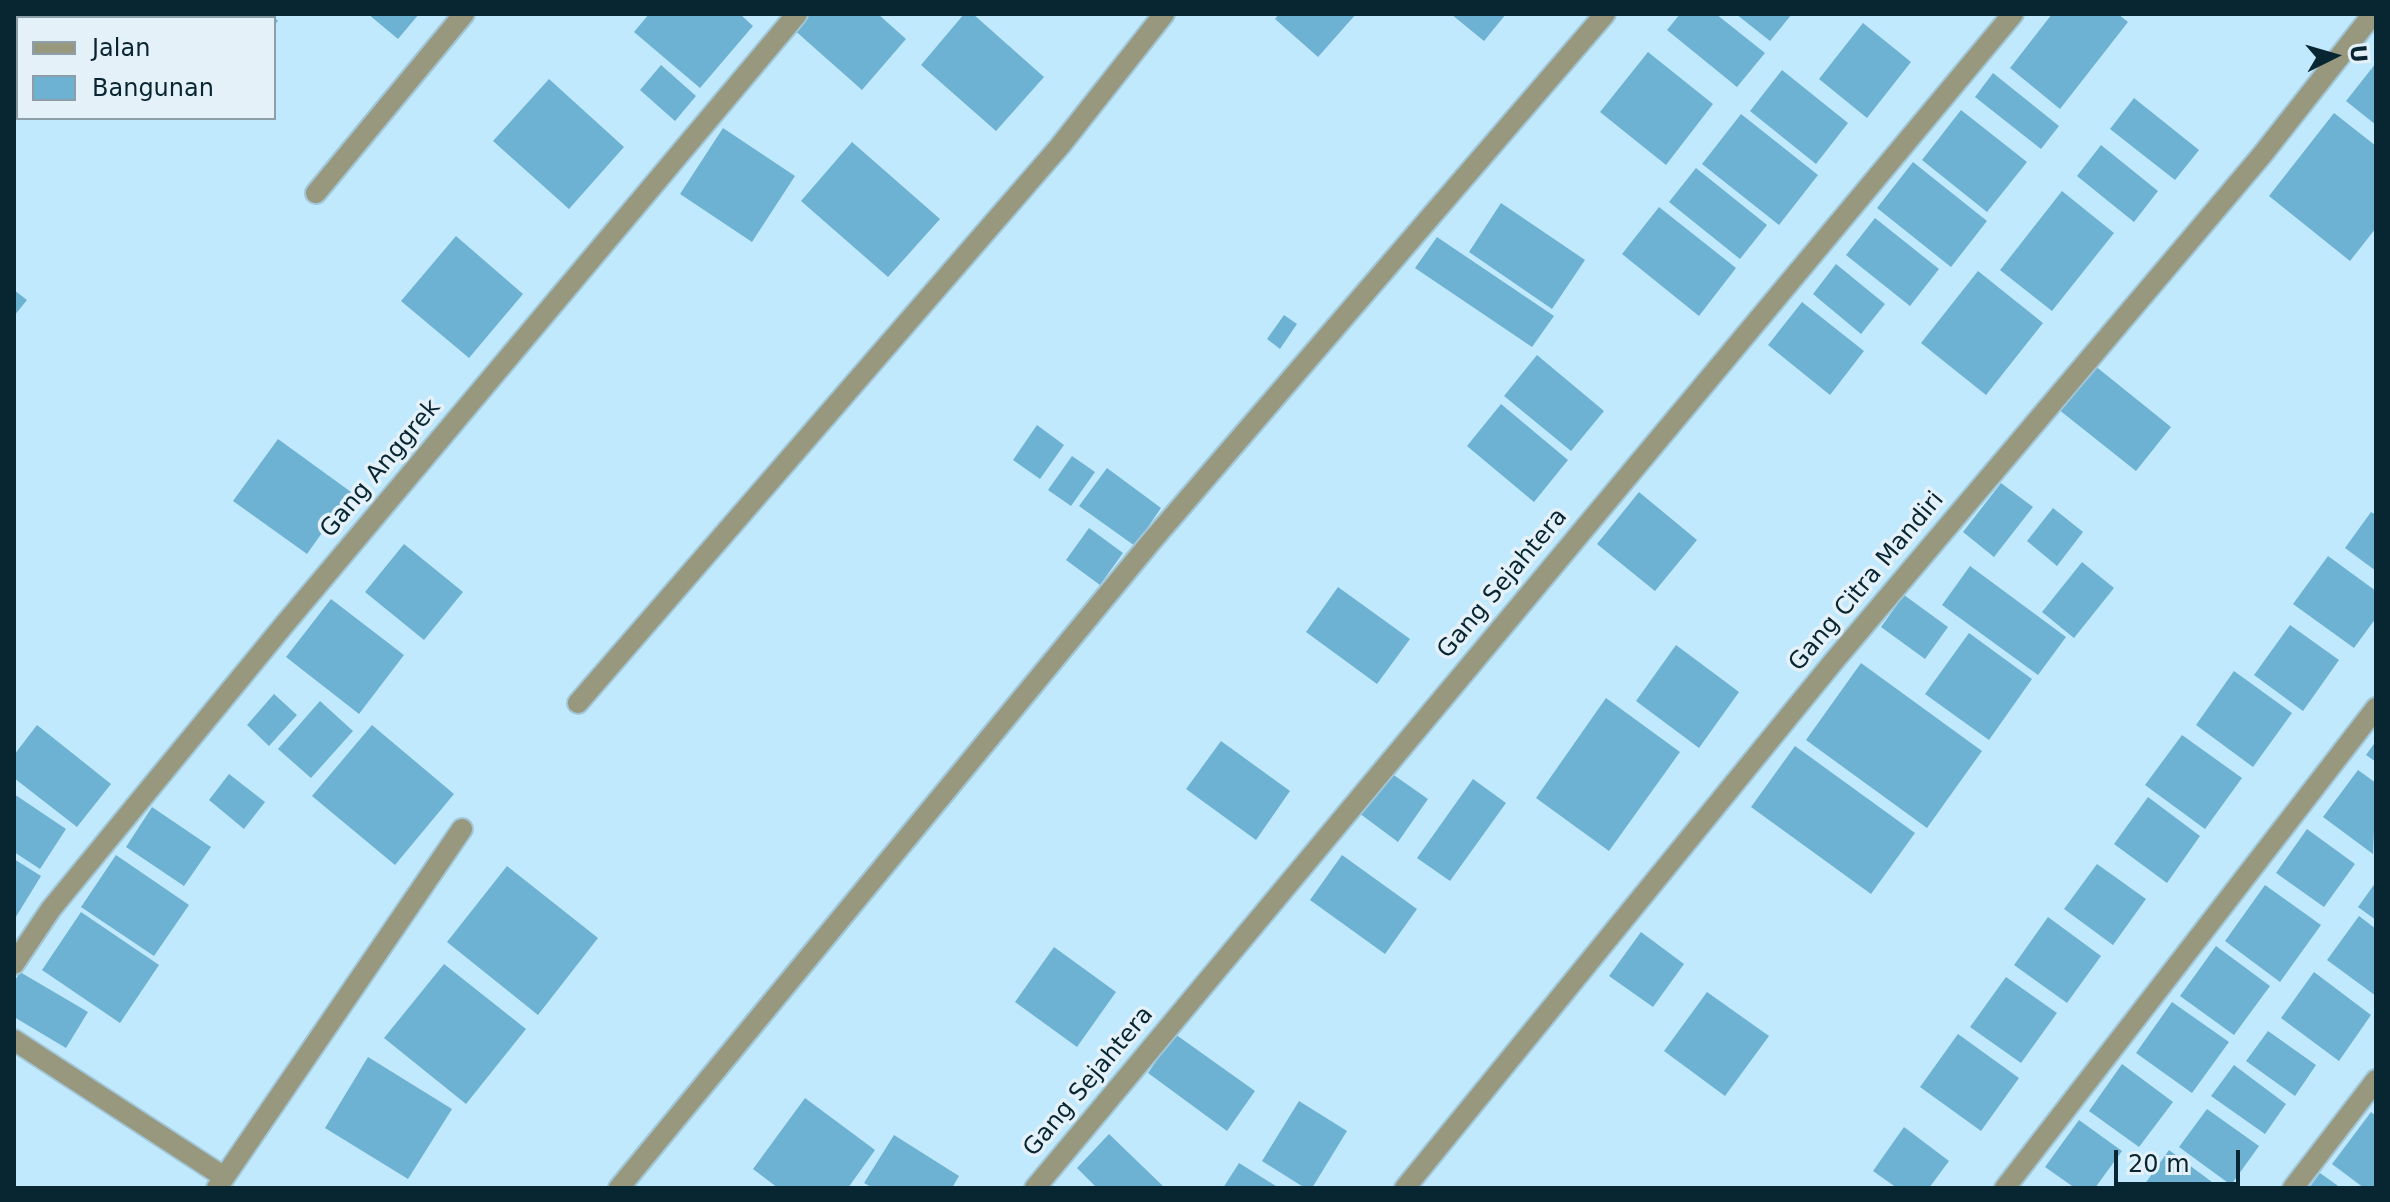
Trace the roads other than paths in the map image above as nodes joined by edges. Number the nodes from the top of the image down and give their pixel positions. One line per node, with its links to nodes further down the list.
1 (464, 14): 7 (street)
2 (797, 14): 11 (street, Gang Anggrek)
3 (1164, 14): 8 (street)
4 (1605, 14): 16 (street)
5 (2013, 14): 17 (street, Gang Sejahtera)
6 (2373, 14): 18 (street, Gang Citra Mandiri)
7 (316, 193)
8 (578, 703)
9 (2376, 708): 15 (street)
10 (462, 829): 14 (street)
11 (14, 964)
12 (14, 1040): 14 (street)
13 (2376, 1080): 19 (street)
14 (220, 1182)
15 (2010, 1186)
16 (619, 1188)
17 (1035, 1188)
18 (1405, 1188)
19 (2293, 1188)

